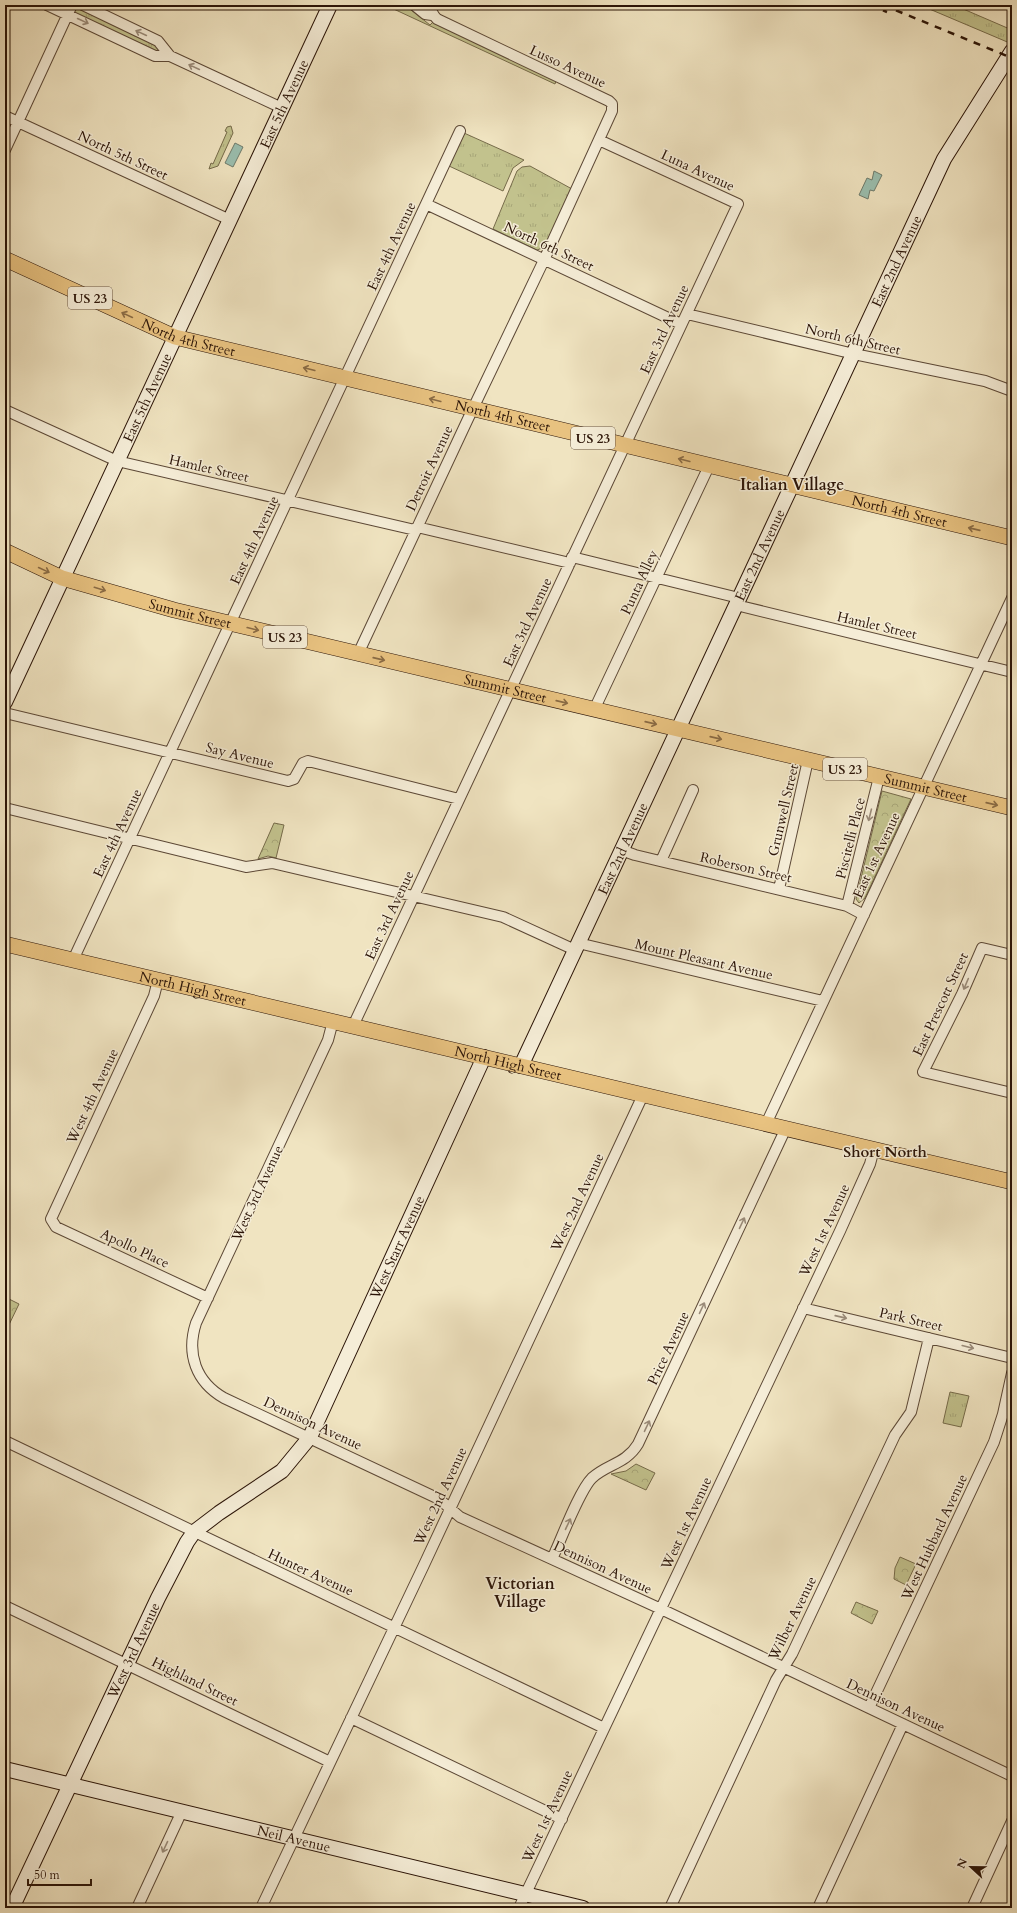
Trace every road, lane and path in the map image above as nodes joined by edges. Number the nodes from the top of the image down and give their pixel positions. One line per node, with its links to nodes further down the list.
1 (47, 5): 6 (street)
2 (83, 5): 9 (street, one-way to 2)
3 (330, 5): 10 (street, East 5th Avenue)
4 (414, 5): 7 (street, Lusso Avenue)
5 (427, 5): 7 (street)
6 (70, 10): 9 (street, one-way to 9); 12 (street)
7 (432, 15): 14 (street, Lusso Avenue)
8 (1012, 51): 25 (street, East 2nd Avenue)
9 (170, 56): 10 (street, one-way to 9)
10 (282, 108): 18 (street, East 5th Avenue)
11 (5, 116): 12 (street, North 5th Street)
12 (18, 122): 15 (street); 18 (street, North 5th Street)
13 (460, 131): 17 (street, East 4th Avenue)
14 (599, 140): 16 (street, Lusso Avenue); 19 (street, Luna Avenue)
15 (5, 150)
16 (578, 185): 21 (street, Detroit Avenue)
17 (426, 204): 21 (street, North 6th Street); 26 (street, East 4th Avenue)
18 (230, 220): 24 (street, East 5th Avenue)
19 (715, 252): 22 (street, East 3rd Avenue)
20 (5, 259): 24 (main road, North 4th Street / US 23, one-way to 20)
21 (544, 260): 23 (street, North 6th Street); 28 (street, Detroit Avenue)
22 (687, 314): 23 (street, East 3rd Avenue); 25 (street, North 6th Street)
23 (681, 324): 30 (street, East 3rd Avenue)
24 (175, 337): 26 (main road, North 4th Street / US 23, one-way to 24); 31 (street, East 5th Avenue)
25 (854, 354): 27 (street, North 6th Street); 33 (street, East 2nd Avenue)
26 (345, 378): 28 (main road, North 4th Street / US 23, one-way to 26); 34 (street, East 4th Avenue)
27 (1012, 391)
28 (472, 409): 30 (main road, North 4th Street / US 23); 35 (street, Detroit Avenue)
29 (5, 410): 31 (street, Hamlet Street)
30 (625, 445): 32 (main road, North 4th Street / US 23, one-way to 30); 38 (street, East 3rd Avenue)
31 (117, 461): 34 (street, Hamlet Street); 39 (street, East 5th Avenue)
32 (709, 466): 33 (main road, North 4th Street / US 23); 40 (street, Punta Alley)
33 (793, 485): 36 (main road, North 4th Street / US 23, one-way to 33); 42 (street, East 2nd Avenue)
34 (288, 500): 35 (street, Hamlet Street); 43 (street, East 4th Avenue)
35 (416, 528): 38 (street, Hamlet Street); 44 (street, Detroit Avenue)
36 (1012, 538)
37 (5, 551): 39 (main road, Summit Street / US 23, one-way to 39)
38 (571, 560): 40 (street, Hamlet Street); 47 (street, East 3rd Avenue)
39 (62, 578): 43 (main road, Summit Street / US 23, one-way to 43); 48 (street, East 5th Avenue)
40 (656, 578): 42 (street, Hamlet Street); 49 (street, Punta Alley)
41 (1012, 598): 45 (street, East 1st Avenue)
42 (738, 602): 45 (street, Hamlet Street); 51 (street, East 2nd Avenue)
43 (230, 624): 44 (main road, Summit Street / US 23, one-way to 44); 52 (street, East 4th Avenue)
44 (358, 654): 47 (main road, Summit Street / US 23, one-way to 47)
45 (981, 664): 46 (street, Hamlet Street); 55 (street, East 1st Avenue)
46 (1012, 672)
47 (510, 690): 49 (main road, Summit Street / US 23, one-way to 49); 57 (street, East 3rd Avenue)
48 (5, 702)
49 (594, 710): 51 (main road, Summit Street / US 23, one-way to 51)
50 (5, 713): 52 (street, Say Avenue)
51 (678, 729): 53 (main road, Summit Street / US 23, one-way to 53); 61 (street, East 2nd Avenue)
52 (170, 752): 57 (street, Say Avenue); 60 (street, East 4th Avenue)
53 (808, 760): 54 (main road, Summit Street / US 23); 63 (street, Grunwell Street)
54 (879, 777): 55 (main road, Summit Street / US 23); 65 (street, Piscitelli Place, one-way to 65)
55 (923, 788): 59 (main road, Summit Street / US 23, one-way to 59); 66 (street, East 1st Avenue)
56 (693, 790): 62 (street)
57 (459, 799): 64 (street, East 3rd Avenue)
58 (5, 808): 60 (street, Mount Pleasant Avenue)
59 (1012, 808)
60 (130, 838): 64 (street, Mount Pleasant Avenue); 70 (street, East 4th Avenue)
61 (621, 850): 62 (street, Roberson Street); 68 (street, East 2nd Avenue)
62 (661, 862): 63 (street, Roberson Street)
63 (779, 889): 65 (street, Roberson Street)
64 (414, 895): 68 (street, Mount Pleasant Avenue); 74 (street, East 3rd Avenue)
65 (847, 906): 66 (street, Roberson Street)
66 (864, 915): 72 (street, East 1st Avenue)
67 (5, 944): 70 (main road, North High Street)
68 (576, 946): 72 (street, Mount Pleasant Avenue); 76 (street, East 2nd Avenue)
69 (1012, 955): 77 (street, East Prescott Street, one-way to 77)
70 (73, 960): 71 (main road, North High Street)
71 (158, 980): 73 (main road, North High Street); 83 (street, West 4th Avenue)
72 (823, 1001): 79 (street, East 1st Avenue)
73 (333, 1021): 74 (main road, North High Street); 84 (street, West 3rd Avenue)
74 (353, 1026): 75 (main road, North High Street)
75 (484, 1057): 76 (main road, North High Street); 90 (street, West Starr Avenue)
76 (521, 1066): 78 (main road, North High Street)
77 (1012, 1093)
78 (643, 1095): 79 (main road, North High Street); 92 (street, West 2nd Avenue)
79 (766, 1124): 80 (main road, North High Street)
80 (786, 1128): 81 (main road, North High Street); 94 (street, Price Avenue, one-way to 80)
81 (874, 1149): 82 (main road, North High Street); 85 (street, West 1st Avenue)
82 (1012, 1182)
83 (52, 1223): 84 (street, Apollo Place)
84 (208, 1298): 88 (street, West 3rd Avenue)
85 (803, 1308): 86 (street, Park Street, one-way to 86); 96 (street, West 1st Avenue)
86 (929, 1338): 87 (street, Park Street, one-way to 87); 99 (street, Wilber Avenue)
87 (1012, 1358)
88 (195, 1366): 90 (street, Dennison Avenue)
89 (1012, 1373): 100 (street, West Hubbard Avenue)
90 (310, 1437): 92 (street, Dennison Avenue); 93 (street, West 3rd Avenue)
91 (5, 1441): 93 (street, Hunter Avenue)
92 (449, 1508): 94 (street, Dennison Avenue); 97 (street, West 2nd Avenue)
93 (194, 1532): 97 (street, Hunter Avenue); 98 (street, West 3rd Avenue)
94 (552, 1559): 96 (street, Dennison Avenue)
95 (5, 1606): 98 (street, Highland Street)
96 (661, 1609): 99 (street, Dennison Avenue); 103 (street, West 1st Avenue)
97 (394, 1627): 101 (street, West 2nd Avenue); 103 (street, Hunter Avenue)
98 (127, 1664): 104 (street, Highland Street); 107 (street, West 3rd Avenue)
99 (784, 1668): 100 (street, Dennison Avenue); 118 (street, Wilber Avenue)
100 (869, 1708): 102 (street, Dennison Avenue)
101 (351, 1718): 104 (street, West 2nd Avenue); 109 (street)
102 (903, 1724): 106 (street, Dennison Avenue); 119 (street)
103 (604, 1728): 109 (street, West 1st Avenue)
104 (330, 1762): 111 (street, West 2nd Avenue)
105 (5, 1769): 107 (street, Neil Avenue)
106 (1012, 1776)
107 (70, 1784): 108 (street, Neil Avenue); 113 (street, West 3rd Avenue)
108 (182, 1811): 111 (street, Neil Avenue); 114 (street, one-way to 114)
109 (562, 1820): 112 (street, West 1st Avenue)
110 (1012, 1821): 120 (street)
111 (294, 1838): 112 (street, Neil Avenue); 115 (street, West 2nd Avenue)
112 (526, 1894): 116 (street, West 1st Avenue); 117 (street, Neil Avenue)
113 (12, 1908)
114 (137, 1908)
115 (261, 1908)
116 (519, 1908)
117 (583, 1908)
118 (670, 1908)
119 (818, 1908)
120 (972, 1908)

